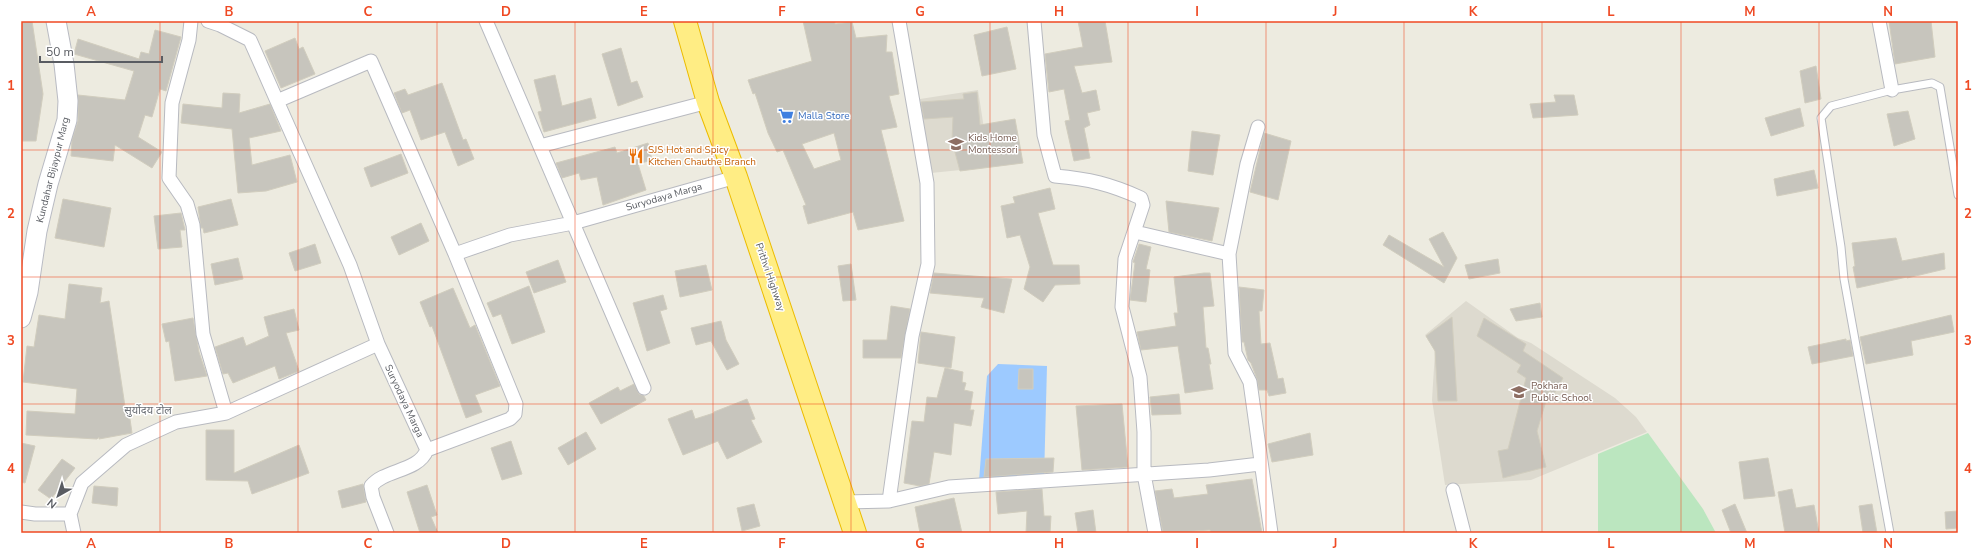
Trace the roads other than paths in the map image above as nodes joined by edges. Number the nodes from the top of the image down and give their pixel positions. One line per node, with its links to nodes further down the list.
1 (56, 21): 20 (main road, Kundahar Bijaypur Marg)
2 (191, 21): 23 (street)
3 (208, 21): 10 (street, Suryodaya Marga)
4 (486, 21): 13 (street)
5 (685, 21): 11 (highway, Prithvi Highway)
6 (899, 21): 28 (street)
7 (1034, 21): 17 (street)
8 (1879, 21): 9 (street)
9 (1892, 90): 15 (lane); 38 (lane)
10 (277, 101): 18 (street); 21 (street, Suryodaya Marga)
11 (708, 102): 13 (street); 14 (highway, Prithvi Highway)
12 (1258, 127): 19 (street)
13 (540, 146): 16 (street)
14 (736, 177): 16 (street, Suryodaya Marga); 29 (highway, Prithvi Highway)
15 (1958, 195)
16 (573, 223): 18 (street, Suryodaya Marga); 22 (street)
17 (1135, 232): 19 (street); 26 (street)
18 (454, 254): 24 (street)
19 (1229, 254): 25 (street)
20 (21, 318)
21 (378, 344): 23 (street); 24 (street, Suryodaya Marga)
22 (644, 388)
23 (226, 413): 31 (street)
24 (427, 450): 33 (street)
25 (1260, 464): 26 (street); 36 (street)
26 (1144, 474): 28 (street); 35 (street)
27 (1453, 490): 37 (street)
28 (889, 501): 29 (street)
29 (845, 502): 34 (highway, Prithvi Highway)
30 (21, 512): 31 (street)
31 (70, 514): 32 (street)
32 (74, 533)
33 (387, 533)
34 (855, 533)
35 (1155, 533)
36 (1271, 533)
37 (1464, 533)
38 (1890, 533)

